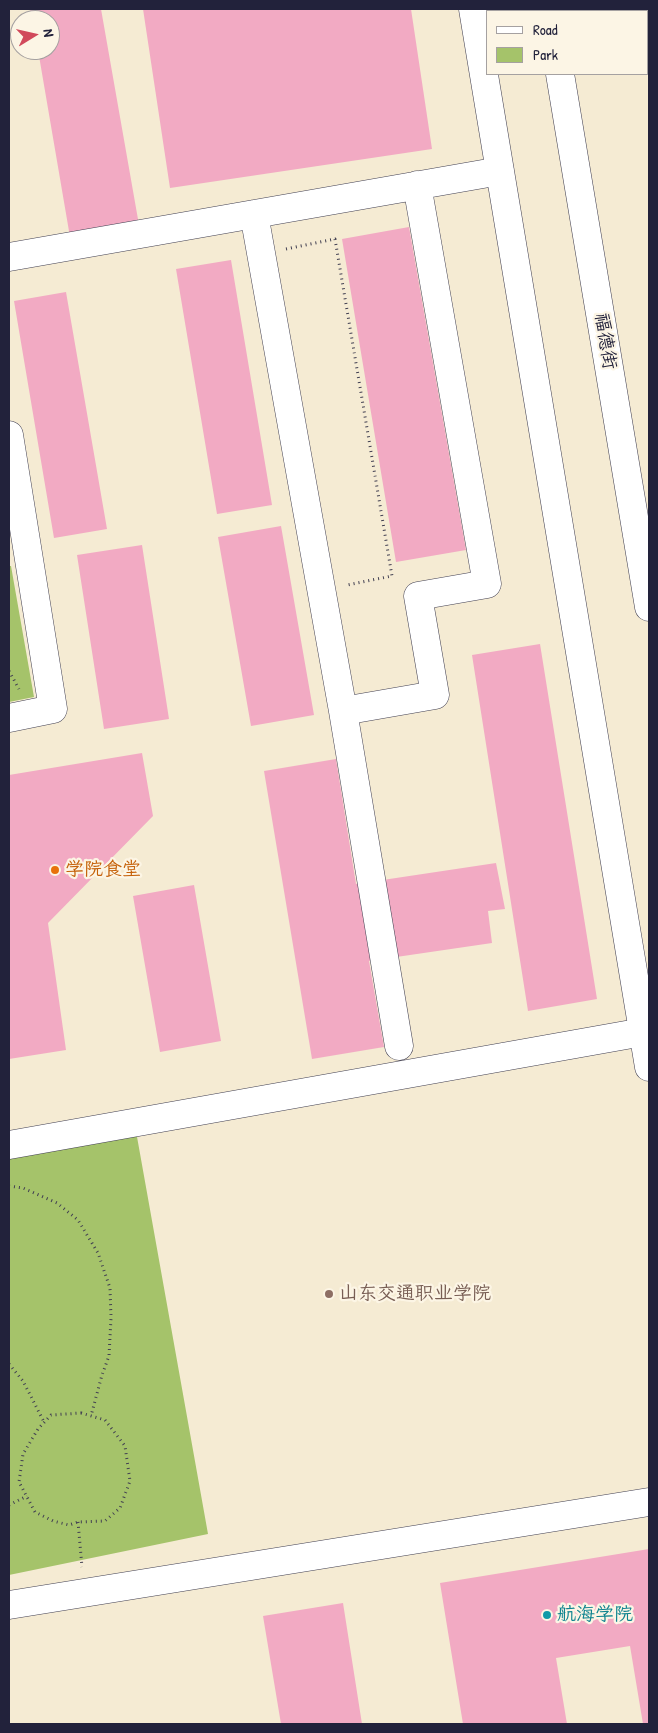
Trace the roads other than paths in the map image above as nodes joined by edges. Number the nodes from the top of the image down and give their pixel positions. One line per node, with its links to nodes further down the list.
1 (473, 9): 3 (street)
2 (560, 75): 8 (street, 福德街)
3 (500, 171): 4 (street); 11 (street)
4 (417, 185): 5 (street); 9 (street)
5 (254, 214): 6 (street); 9 (street)
6 (9, 257)
7 (9, 435): 10 (street)
8 (649, 607)
9 (343, 711): 12 (street)
10 (9, 718)
11 (643, 1032): 13 (street); 14 (street)
12 (399, 1046)
13 (649, 1067)
14 (9, 1145)
15 (649, 1502): 16 (street)
16 (9, 1605)

